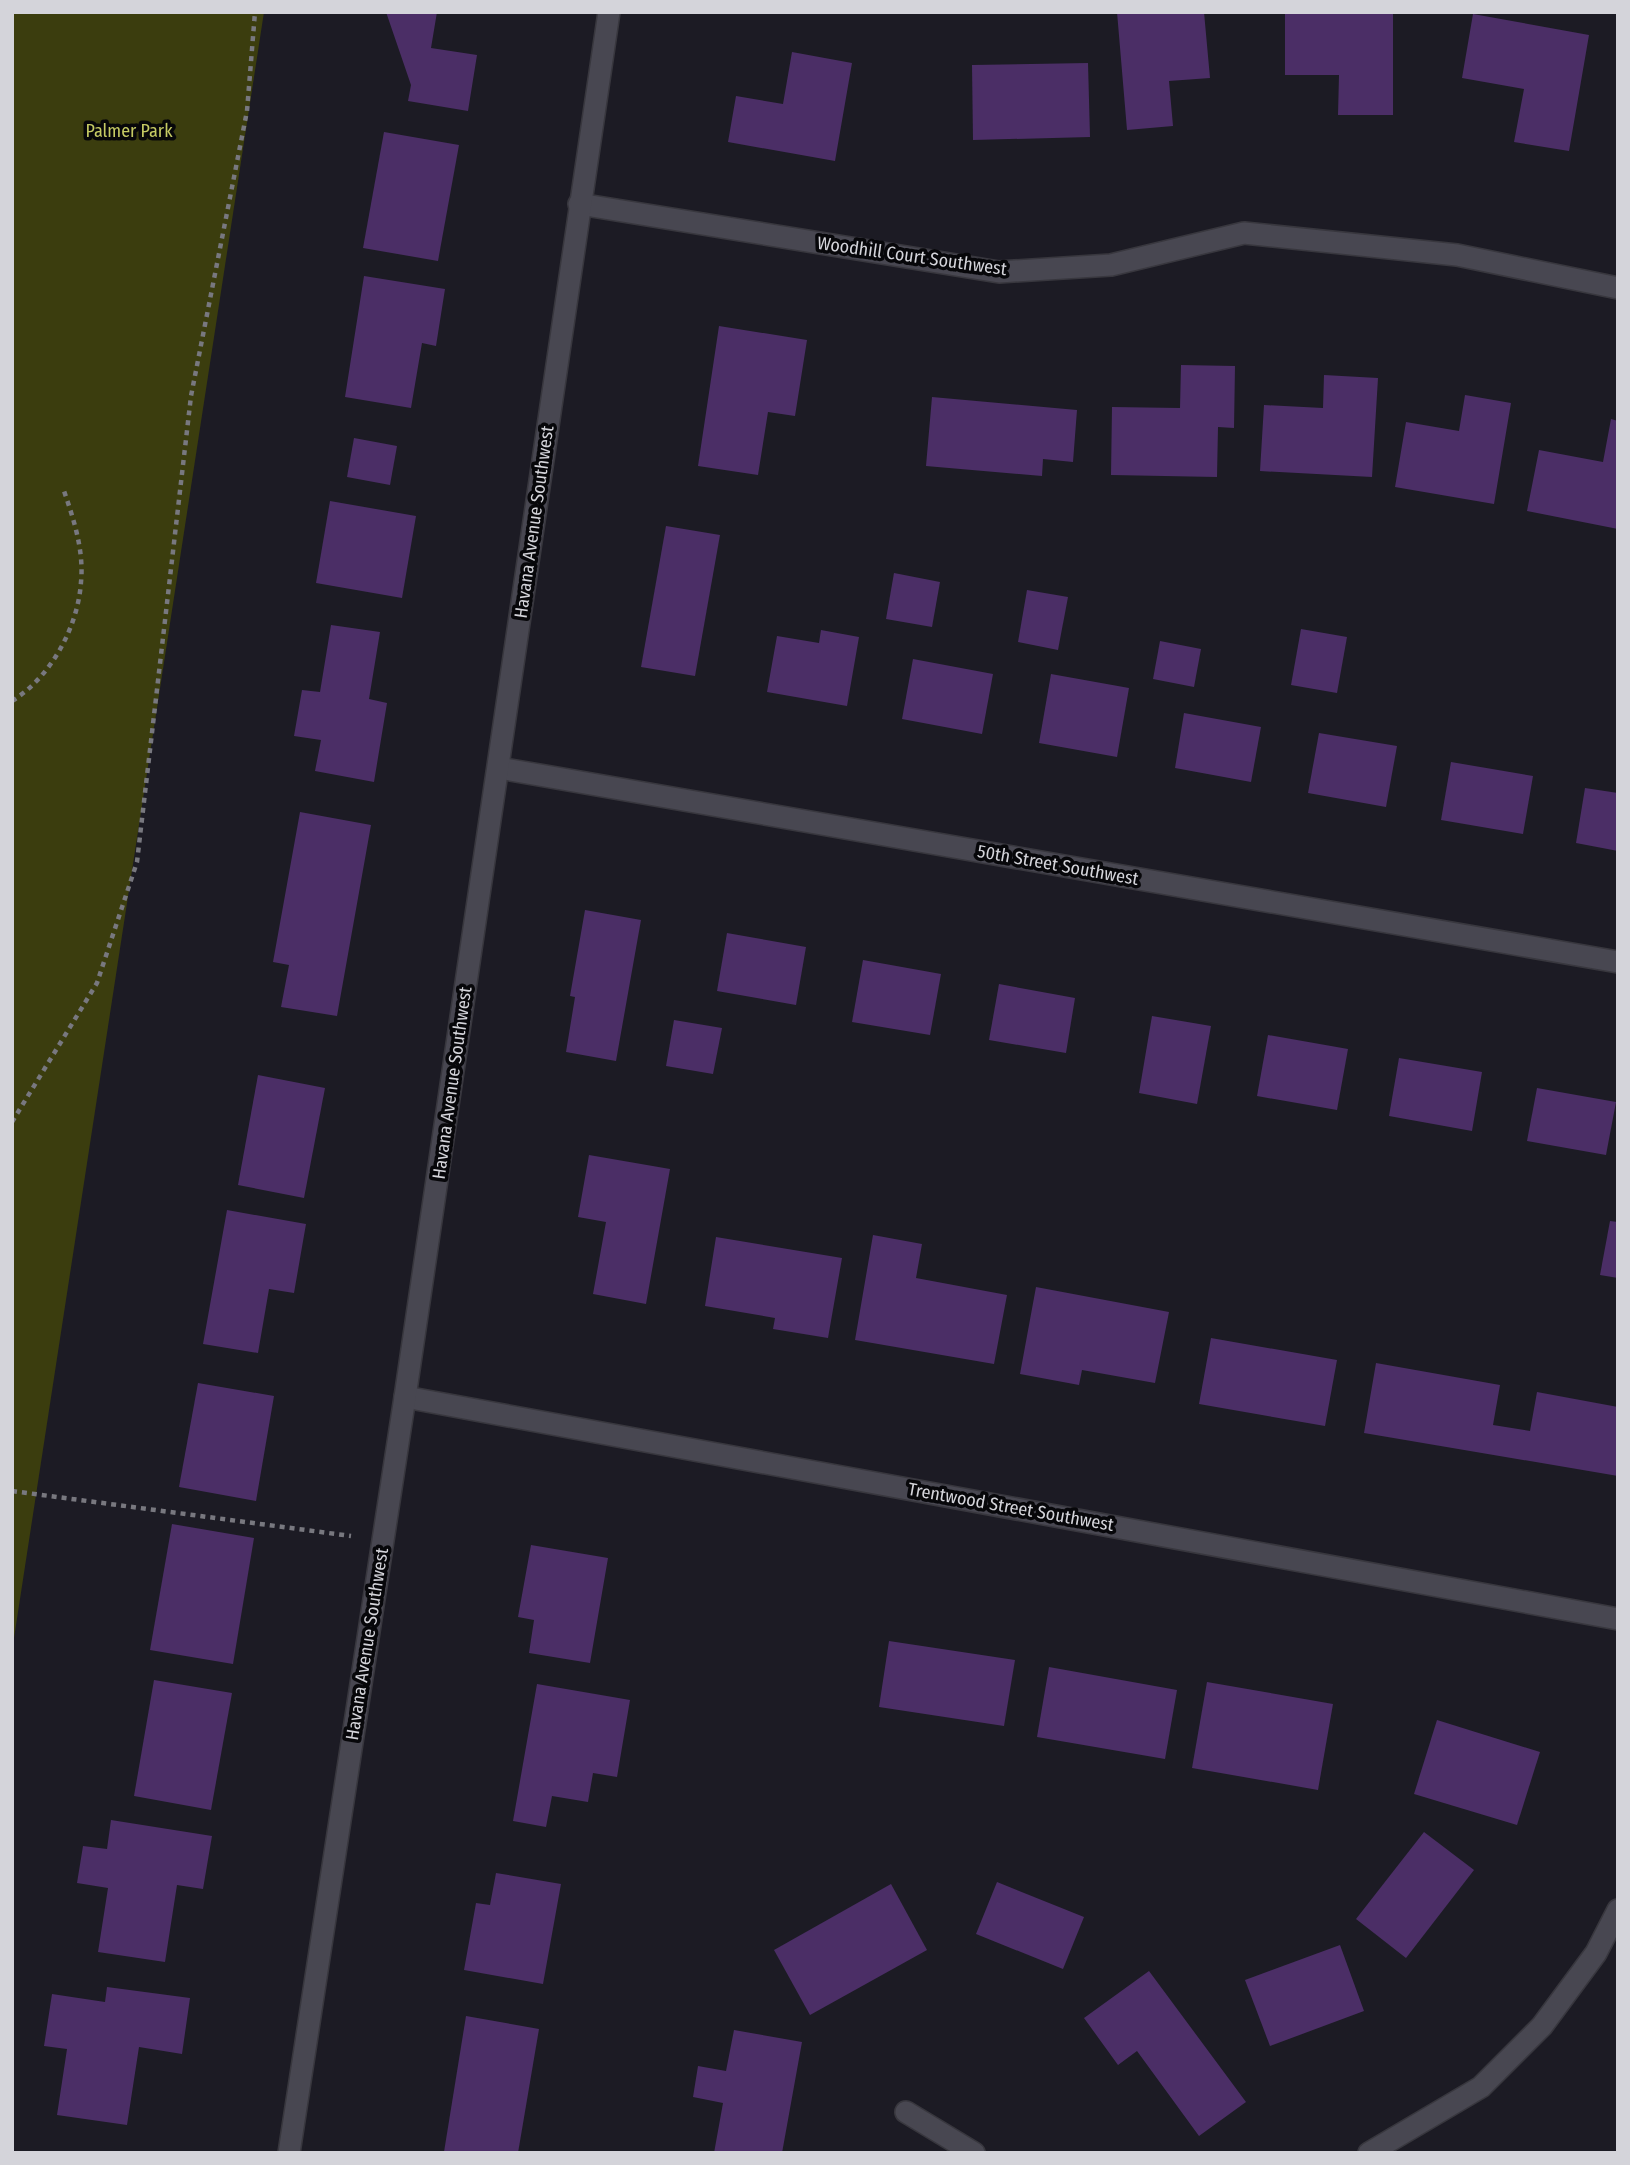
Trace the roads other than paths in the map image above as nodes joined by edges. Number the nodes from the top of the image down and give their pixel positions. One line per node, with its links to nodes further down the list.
1 (610, 12): 2 (street, Havana Avenue Southwest)
2 (579, 204): 3 (street, Woodhill Court Southwest); 4 (street, Havana Avenue Southwest)
3 (1618, 288)
4 (499, 768): 5 (street, 50th Street Southwest); 6 (street, Havana Avenue Southwest)
5 (1618, 962)
6 (405, 1397): 7 (street, Trentwood Street Southwest); 10 (street, Havana Avenue Southwest)
7 (1618, 1619)
8 (1618, 1910): 12 (street)
9 (906, 2112): 11 (street)
10 (289, 2153)
11 (974, 2153)
12 (1369, 2153)

